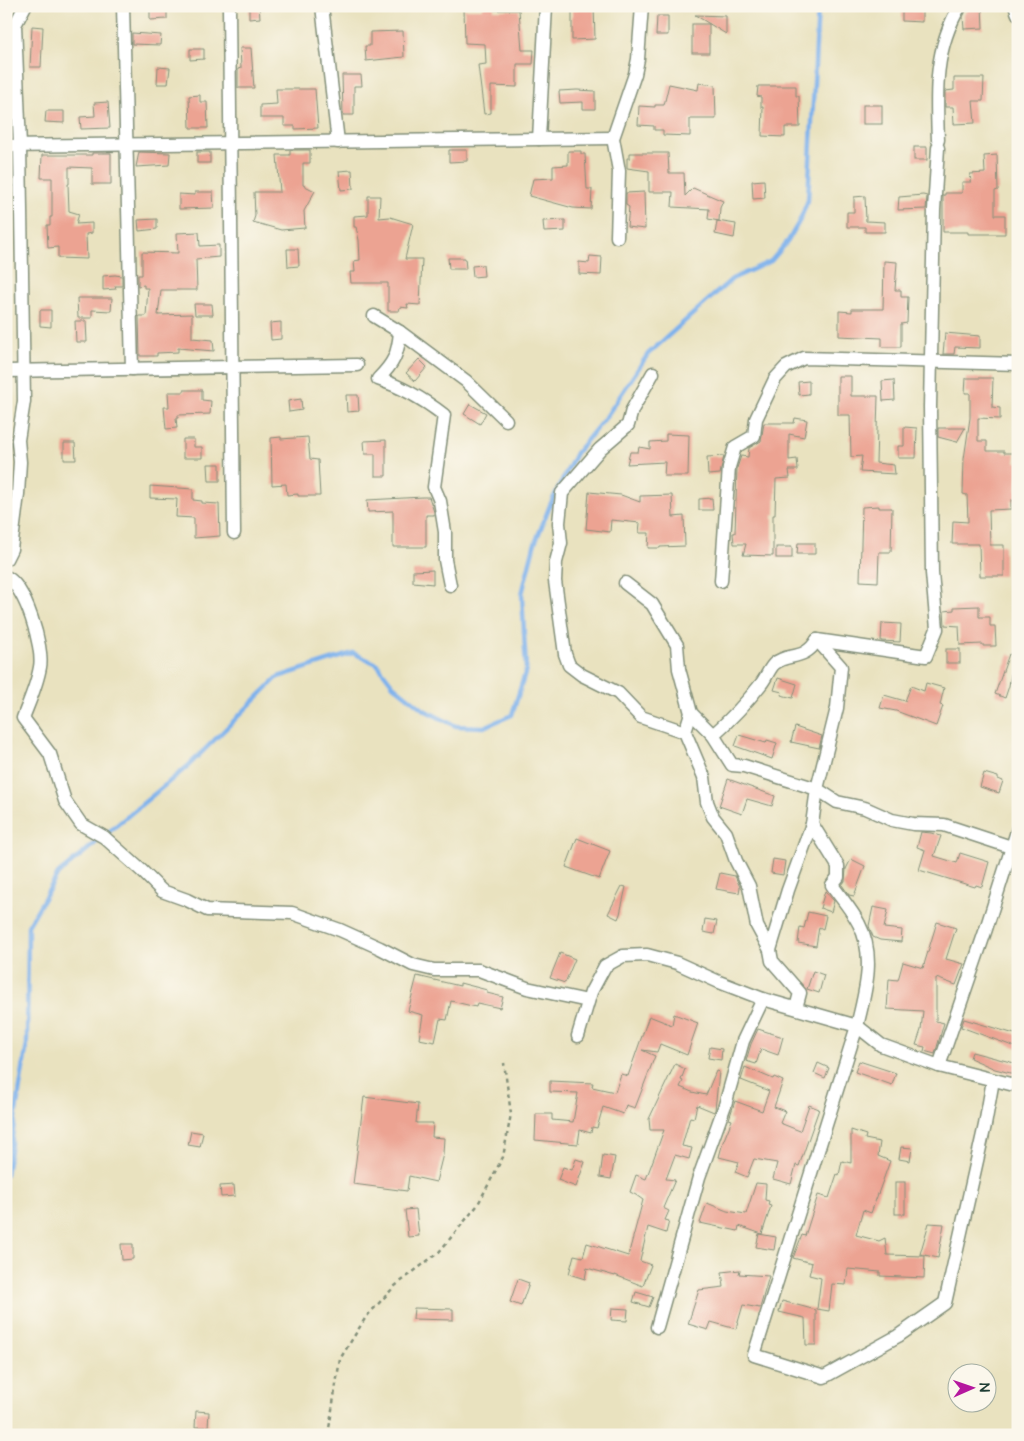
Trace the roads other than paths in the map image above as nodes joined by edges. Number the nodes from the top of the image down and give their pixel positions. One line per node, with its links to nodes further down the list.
1 (25, 6): 16 (street)
2 (123, 6): 14 (street)
3 (230, 6): 13 (street)
4 (322, 6): 12 (street)
5 (546, 6): 11 (street)
6 (642, 6): 10 (street)
7 (960, 6): 20 (street)
8 (1015, 6): 9 (street)
9 (1018, 14)
10 (613, 138): 11 (street); 17 (street)
11 (539, 139): 12 (street)
12 (338, 142): 13 (street)
13 (231, 143): 14 (street); 23 (street)
14 (126, 144): 16 (street); 24 (street)
15 (6, 146): 16 (street)
16 (20, 146): 26 (street)
17 (617, 237)
18 (374, 316): 19 (street)
19 (400, 332): 28 (street); 34 (street)
20 (931, 363): 21 (street); 32 (street); 35 (street)
21 (1018, 364)
22 (357, 365): 23 (street)
23 (233, 367): 24 (street); 29 (street)
24 (132, 369): 26 (street)
25 (6, 371): 26 (street)
26 (22, 371): 30 (street)
27 (653, 374): 37 (street)
28 (506, 420)
29 (234, 533)
30 (6, 559)
31 (6, 577): 45 (street)
32 (721, 581)
33 (625, 583): 36 (street)
34 (450, 585)
35 (817, 640): 38 (street); 39 (street)
36 (690, 713): 37 (street); 38 (street)
37 (685, 732): 43 (street)
38 (713, 735): 39 (street)
39 (817, 789): 40 (street); 42 (street)
40 (812, 824): 43 (street); 47 (street)
41 (1018, 828): 42 (street)
42 (1011, 847): 49 (street)
43 (770, 950): 46 (street)
44 (763, 999): 45 (street); 46 (street); 52 (street)
45 (588, 1001): 48 (street)
46 (796, 1008): 47 (street)
47 (857, 1026): 49 (street); 50 (street)
48 (578, 1036)
49 (939, 1066): 50 (street)
50 (993, 1080): 51 (street)
51 (1018, 1086)
52 (657, 1327)

